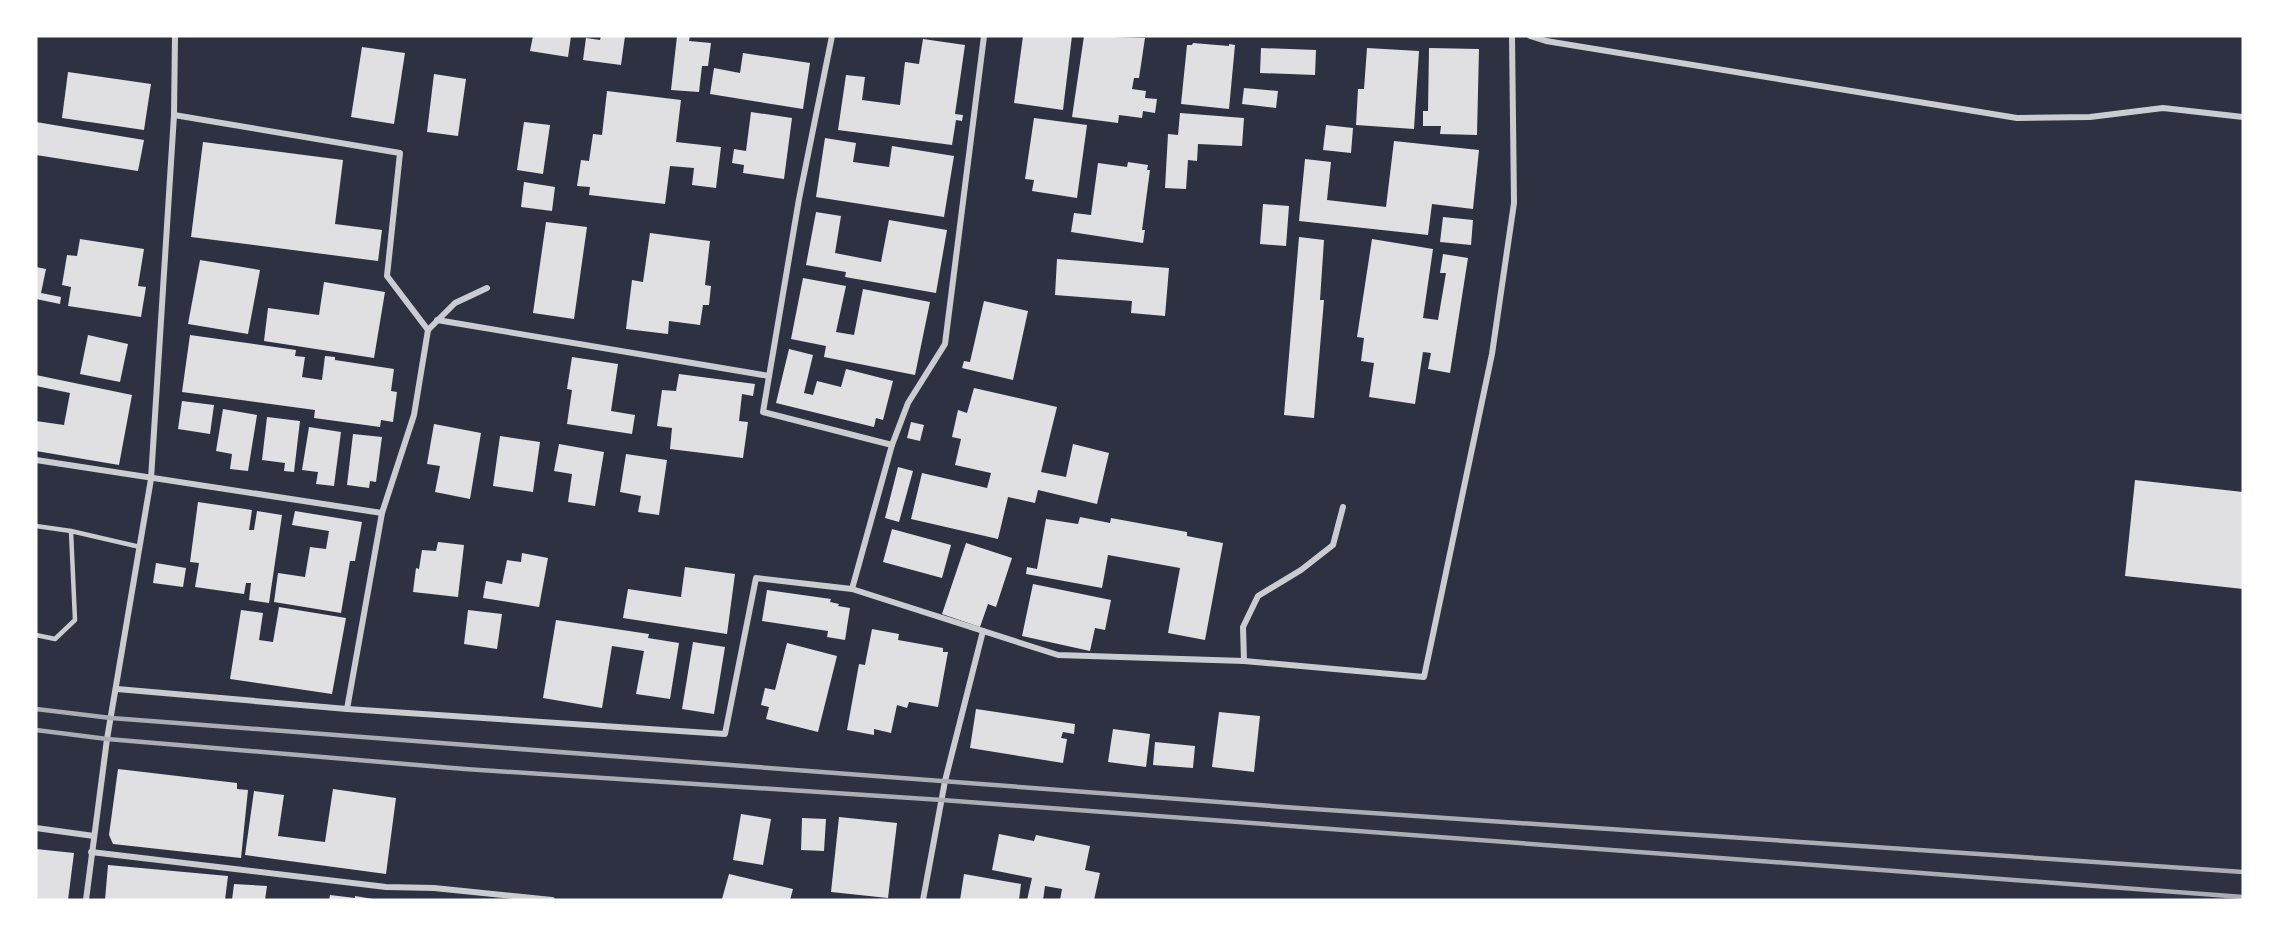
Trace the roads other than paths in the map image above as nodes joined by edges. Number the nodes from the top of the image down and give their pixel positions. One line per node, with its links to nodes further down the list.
1 (175, 36): 6 (street)
2 (831, 36): 11 (street)
3 (984, 36): 12 (street)
4 (1512, 36): 23 (street)
5 (1530, 36): 7 (street)
6 (174, 115): 10 (street); 14 (street)
7 (2243, 117)
8 (487, 288): 9 (street)
9 (437, 320): 10 (street); 11 (street)
10 (428, 330): 16 (street)
11 (769, 376): 12 (street)
12 (892, 445): 20 (street)
13 (36, 460): 14 (street)
14 (151, 479): 16 (street); 19 (street)
15 (1343, 507): 23 (street)
16 (382, 513): 25 (street)
17 (36, 526): 18 (lane)
18 (71, 531): 19 (lane); 22 (lane)
19 (140, 547): 24 (street)
20 (852, 589): 21 (street); 25 (street)
21 (983, 631): 23 (street); 31 (street)
22 (36, 635)
23 (1244, 661)
24 (117, 689): 25 (street); 27 (street)
25 (347, 709)
26 (36, 828): 27 (street)
27 (94, 836): 28 (street)
28 (91, 852): 29 (street); 30 (street)
29 (86, 900)
30 (552, 900)
31 (923, 900)

